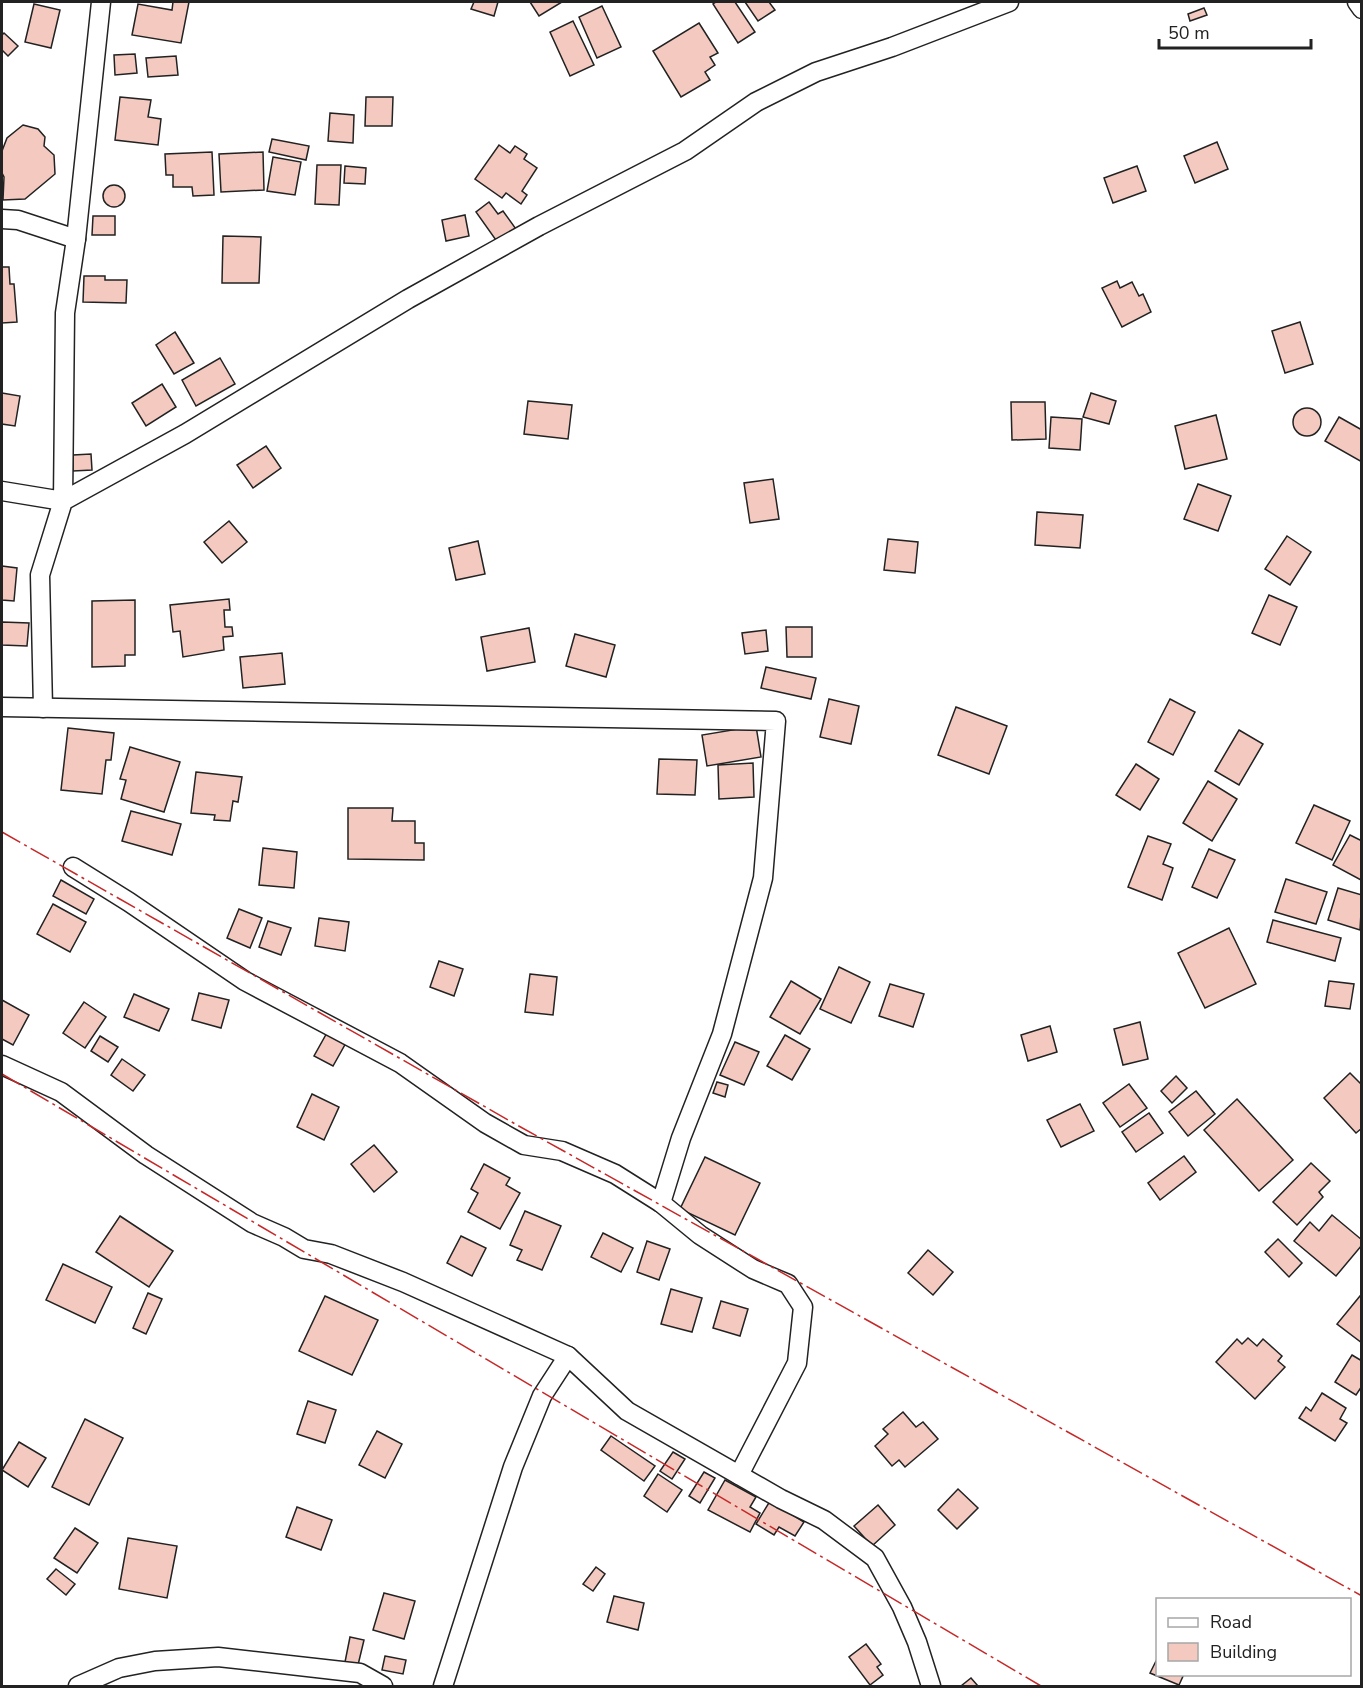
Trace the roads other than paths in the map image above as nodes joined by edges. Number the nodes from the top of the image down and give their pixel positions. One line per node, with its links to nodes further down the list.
1 (101, 2): 6 (street)
2 (1009, 2): 8 (street)
3 (1357, 2): 4 (street)
4 (1362, 9)
5 (2, 219): 6 (street)
6 (76, 239): 8 (street)
7 (2, 491): 8 (street)
8 (63, 501): 10 (street)
9 (2, 707): 10 (street)
10 (43, 708): 13 (street)
11 (73, 867): 13 (street)
12 (2, 1065): 14 (street)
13 (661, 1203): 15 (street)
14 (568, 1356): 15 (street); 18 (street)
15 (739, 1475): 19 (street)
16 (78, 1686): 17 (street)
17 (383, 1686)
18 (443, 1686)
19 (931, 1686)

